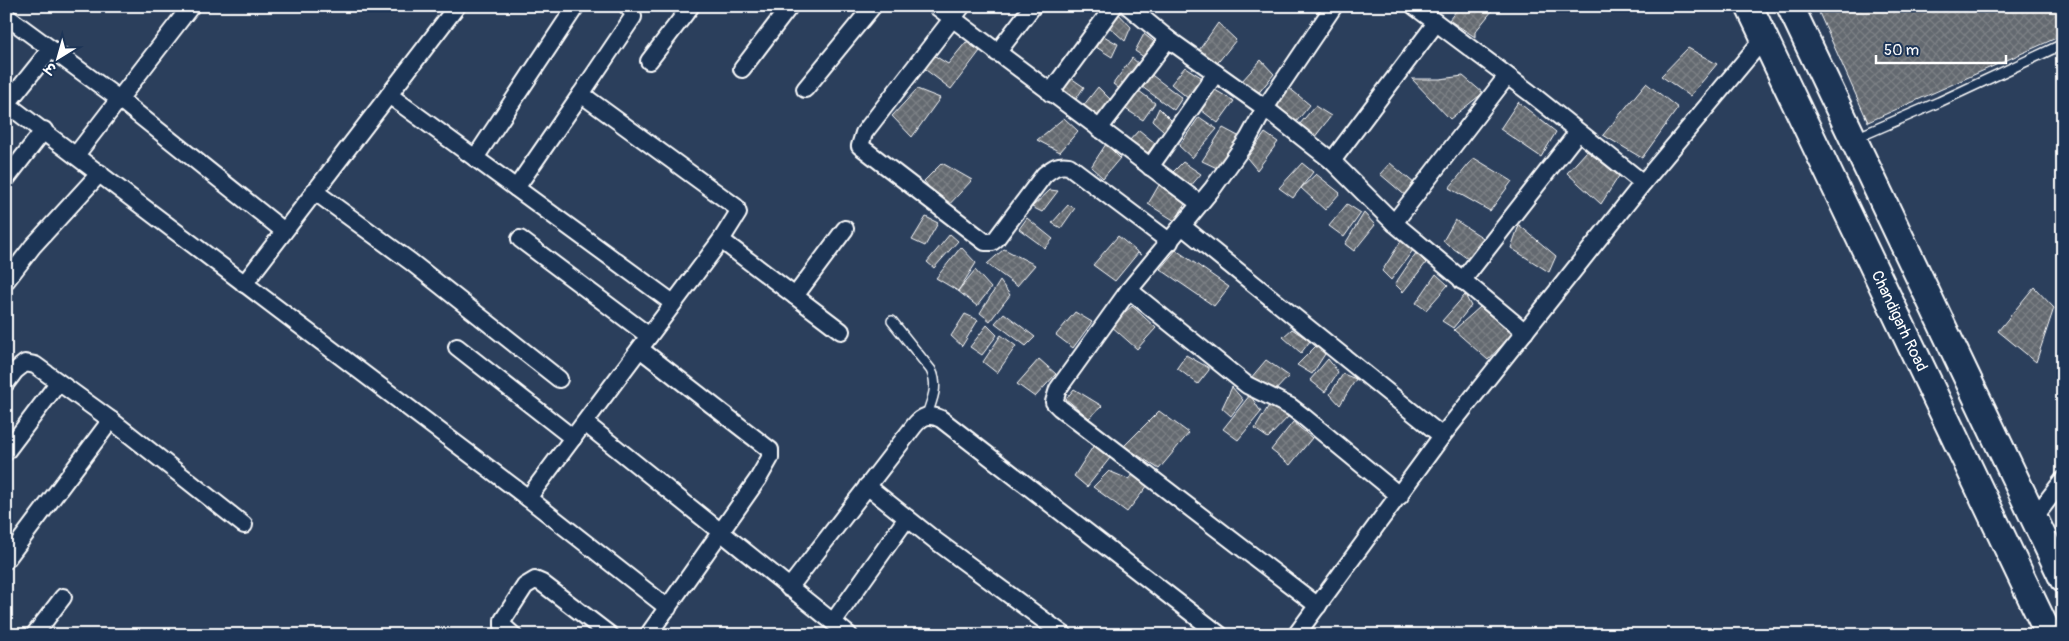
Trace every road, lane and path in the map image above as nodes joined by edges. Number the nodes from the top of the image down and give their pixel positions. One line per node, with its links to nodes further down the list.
1 (192, 6): 32 (street)
2 (457, 6): 31 (street)
3 (576, 6): 40 (street)
4 (627, 6): 30 (street)
5 (691, 6): 24 (street)
6 (790, 6): 25 (street)
7 (872, 6): 28 (street)
8 (936, 6): 16 (street)
9 (1033, 6): 23 (street)
10 (1114, 6): 29 (street)
11 (1128, 6): 20 (street)
12 (1334, 6): 34 (street)
13 (1414, 6): 18 (street)
14 (1749, 6): 19 (main road, Chandigarh Road)
15 (1790, 6): 38 (main road)
16 (958, 13): 23 (street); 55 (street)
17 (6, 16): 22 (street)
18 (1436, 23): 27 (street); 41 (street)
19 (1764, 38): 45 (street); 99 (main road, Chandigarh Road)
20 (1168, 39): 26 (street); 35 (street)
21 (2063, 44): 38 (lane)
22 (50, 50): 32 (street); 33 (street)
23 (997, 53): 29 (street)
24 (649, 61)
25 (742, 69)
26 (1216, 73): 34 (street); 42 (street)
27 (1507, 76): 37 (street); 49 (street)
28 (806, 90)
29 (1050, 93): 35 (street)
30 (581, 94): 46 (street); 54 (street)
31 (390, 95): 40 (street); 47 (street)
32 (119, 99): 39 (street); 52 (street)
33 (7, 104): 36 (street)
34 (1265, 108): 41 (street); 48 (street)
35 (1099, 129): 42 (street)
36 (44, 130): 39 (street); 44 (street)
37 (1578, 132): 45 (street); 56 (street)
38 (1853, 139): 81 (main road)
39 (76, 155): 43 (street)
40 (475, 158): 46 (street)
41 (1332, 161): 49 (street)
42 (1150, 167): 48 (street)
43 (100, 173): 57 (street); 58 (street)
44 (6, 180)
45 (1643, 182): 64 (street)
46 (516, 188): 61 (street)
47 (314, 191): 52 (street); 67 (street)
48 (1199, 203): 50 (street)
49 (1394, 223): 56 (street)
50 (1182, 226): 55 (street); 73 (street)
51 (845, 229): 60 (street)
52 (284, 231): 58 (street)
53 (520, 239): 65 (street)
54 (721, 240): 60 (street); 61 (street)
55 (1170, 242): 59 (street)
56 (1462, 280): 64 (street)
57 (6, 281)
58 (244, 284): 79 (street)
59 (1128, 290): 78 (street); 88 (street)
60 (795, 296): 63 (street)
61 (672, 303): 65 (street)
62 (892, 321): 70 (lane)
63 (841, 331)
64 (1525, 332): 73 (street)
65 (644, 342): 72 (street); 83 (street)
66 (457, 347): 74 (street)
67 (559, 379)
68 (6, 383): 69 (street)
69 (58, 383): 71 (street); 75 (street)
70 (928, 415): 77 (street); 97 (street)
71 (111, 420): 82 (street); 84 (street)
72 (585, 423): 74 (street); 83 (street)
73 (1442, 436): 78 (street)
74 (573, 438): 79 (street)
75 (6, 452)
76 (2063, 480): 81 (street)
77 (867, 486): 80 (street); 86 (street)
78 (1400, 496): 88 (street)
79 (528, 498): 89 (street)
80 (908, 518): 90 (street); 96 (street)
81 (2034, 518): 85 (main road)
82 (244, 525)
83 (721, 533): 86 (street); 89 (street)
84 (6, 560)
85 (2063, 578)
86 (789, 588): 90 (street)
87 (63, 596): 92 (street)
88 (1318, 606): 98 (street)
89 (668, 608): 91 (street)
90 (832, 622): 95 (street)
91 (649, 634)
92 (34, 635)
93 (512, 635): 94 (street)
94 (610, 635)
95 (849, 635)
96 (1064, 635)
97 (1220, 635)
98 (1296, 635)
99 (2049, 635)

